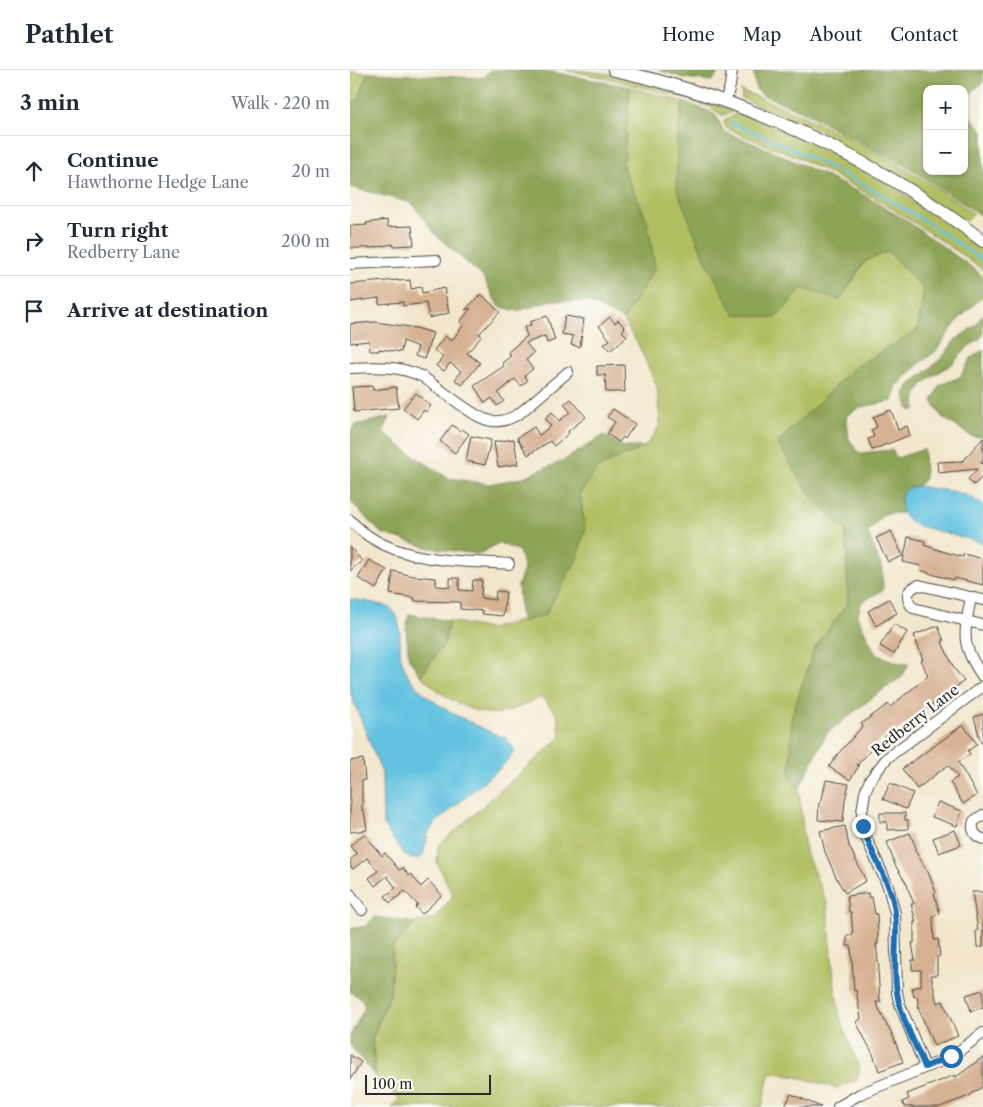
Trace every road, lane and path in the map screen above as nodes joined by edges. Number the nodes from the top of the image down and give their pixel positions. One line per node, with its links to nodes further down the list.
1 (614, 70): 3 (street)
2 (732, 70): 3 (street)
3 (725, 102): 4 (street)
4 (983, 241)
5 (436, 260): 6 (street)
6 (350, 264)
7 (350, 368): 8 (street)
8 (568, 372)
9 (350, 520): 10 (street)
10 (509, 564)
11 (971, 597): 12 (street); 13 (street); 13 (street)
12 (983, 600)
13 (966, 621): 14 (street); 15 (street)
14 (983, 625)
15 (983, 677)
16 (983, 686): 22 (street, Redberry Lane)
17 (983, 815): 18 (street)
18 (983, 839)
19 (350, 894): 20 (street)
20 (362, 910)
21 (983, 1033): 22 (street)
22 (925, 1067): 23 (street)
23 (838, 1107)

